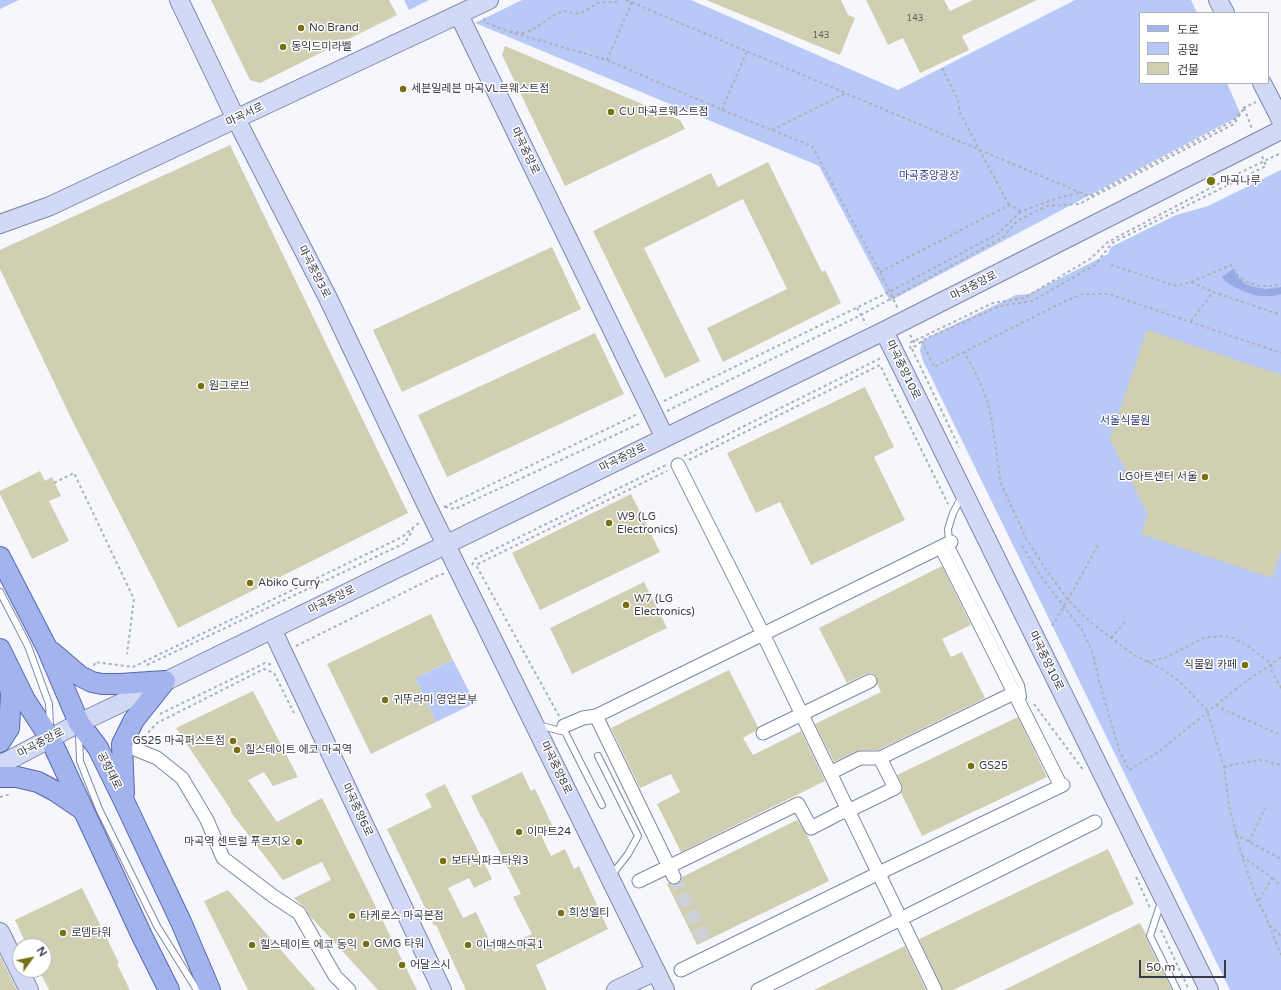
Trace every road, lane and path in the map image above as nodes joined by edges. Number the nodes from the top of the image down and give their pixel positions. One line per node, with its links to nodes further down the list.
1 (179, 0): 16 (street, 마곡중앙3로)
2 (618, 0): 9 (path)
3 (626, 0): 6 (path)
4 (1218, 0): 7 (street)
5 (484, 2): 8 (street, 마곡서로); 9 (path)
6 (632, 2): 10 (path); 11 (path)
7 (1224, 12)
8 (459, 15): 16 (street, 마곡서로); 41 (street, 마곡중앙로)
9 (507, 30): 11 (path)
10 (747, 51): 14 (path); 15 (path)
11 (607, 60): 15 (path)
12 (942, 68): 20 (path)
13 (1263, 84): 17 (street)
14 (846, 93): 18 (path); 20 (path)
15 (722, 110): 18 (path)
16 (236, 119): 26 (street, 마곡서로); 47 (street, 마곡중앙3로)
17 (1281, 120)
18 (771, 130): 28 (path)
19 (1281, 130): 35 (street, 마곡중앙로)
20 (980, 150): 23 (path); 24 (path)
21 (1281, 153): 36 (path)
22 (1266, 166): 37 (path)
23 (1081, 192): 25 (path); 41 (path)
24 (1009, 205): 25 (path); 28 (path)
25 (1021, 211): 31 (path)
26 (0, 224)
27 (1111, 265): 29 (path)
28 (880, 272): 31 (path)
29 (1191, 282): 30 (path); 32 (path)
30 (1281, 284)
31 (889, 292): 41 (path)
32 (1213, 292): 33 (path); 34 (path)
33 (1281, 315)
34 (1191, 321): 39 (path); 40 (path)
35 (884, 331): 42 (street, 마곡중앙로); 45 (street, 마곡중앙10로)
36 (914, 341): 38 (path); 38 (path)
37 (922, 341): 38 (path); 39 (path)
38 (914, 347)
39 (964, 351): 53 (path)
40 (1281, 353)
41 (653, 412): 41 (path); 42 (street, 마곡중앙로)
42 (665, 438): 47 (street, 마곡중앙로)
43 (678, 465): 58 (street)
44 (54, 483): 63 (path)
45 (963, 493): 46 (lane); 114 (street, 마곡중앙10로)
46 (947, 543): 58 (street); 73 (street)
47 (446, 545): 57 (street, 마곡중앙로); 82 (street, 마곡중앙8로)
48 (1098, 545): 53 (path)
49 (1022, 546): 54 (path)
50 (0, 556): 60 (main road, 공항대로)
51 (446, 575): 61 (path)
52 (0, 592): 86 (lane)
53 (1068, 600): 54 (path); 59 (path)
54 (1064, 608): 56 (path); 76 (path)
55 (1125, 622): 59 (path)
56 (1052, 626)
57 (272, 629): 70 (street, 마곡중앙로); 129 (street, 마곡중앙6로)
58 (763, 634): 78 (street); 79 (street)
59 (1111, 638): 65 (path)
60 (47, 648): 70 (main road); 81 (main road, 공항대로)
61 (294, 648)
62 (2, 654): 86 (main road); 87 (main road)
63 (127, 654)
64 (1281, 657): 66 (path)
65 (1147, 662): 66 (path); 76 (path)
66 (1271, 664): 72 (path); 75 (path)
67 (100, 667): 68 (path)
68 (141, 668)
69 (268, 670): 77 (path); 80 (path); 88 (path)
70 (165, 681): 81 (street, 마곡중앙로); 97 (main road)
71 (870, 681): 78 (street)
72 (1281, 688)
73 (1018, 695): 90 (street); 109 (street)
74 (1032, 701): 95 (path)
75 (1216, 705): 76 (path); 85 (path)
76 (1207, 710): 93 (path)
77 (295, 714)
78 (801, 714): 84 (street); 94 (street)
79 (596, 716): 83 (street); 108 (street)
80 (154, 717)
81 (79, 723): 86 (street, 마곡중앙로); 97 (main road, 공항대로); 126 (lane)
82 (534, 724): 98 (lane); 110 (street, 마곡중앙8로)
83 (564, 726)
84 (763, 733)
85 (1281, 735)
86 (50, 738): 91 (street, 마곡중앙로); 100 (main road)
87 (0, 742)
88 (131, 748): 128 (street)
89 (598, 756): 110 (lane)
90 (880, 758): 94 (street); 101 (street)
91 (0, 765)
92 (1281, 765): 93 (path)
93 (1224, 767): 103 (path)
94 (830, 773): 101 (street)
95 (1087, 776)
96 (0, 777): 100 (main road)
97 (124, 801): 127 (main road, 공항대로)
98 (602, 805)
99 (1265, 808): 104 (path)
100 (83, 810): 125 (main road)
101 (848, 811): 108 (street); 109 (street)
102 (1095, 822): 116 (street)
103 (1235, 834): 104 (path); 105 (path)
104 (1249, 842): 106 (path)
105 (1242, 856): 111 (path); 115 (path)
106 (1281, 859)
107 (1133, 871): 117 (path)
108 (671, 872): 112 (street)
109 (878, 873): 116 (street); 122 (street)
110 (610, 877): 123 (street, 마곡중앙8로)
111 (1272, 878): 113 (path); 115 (path)
112 (639, 881)
113 (1281, 886)
114 (1162, 897): 117 (lane); 136 (street, 마곡중앙10로)
115 (1258, 902): 118 (path)
116 (901, 919): 132 (street); 133 (street)
117 (1156, 919): 134 (lane); 135 (path)
118 (1268, 924): 120 (path); 121 (path)
119 (0, 932): 124 (street)
120 (1281, 936)
121 (1281, 955)
122 (681, 970)
123 (656, 971): 130 (street); 131 (street, 마곡중앙8로)
124 (29, 990)
125 (169, 990)
126 (197, 990)
127 (210, 990)
128 (349, 990)
129 (442, 990)
130 (616, 990)
131 (665, 990)
132 (758, 990)
133 (935, 990)
134 (1177, 990)
135 (1189, 990)
136 (1208, 990)

